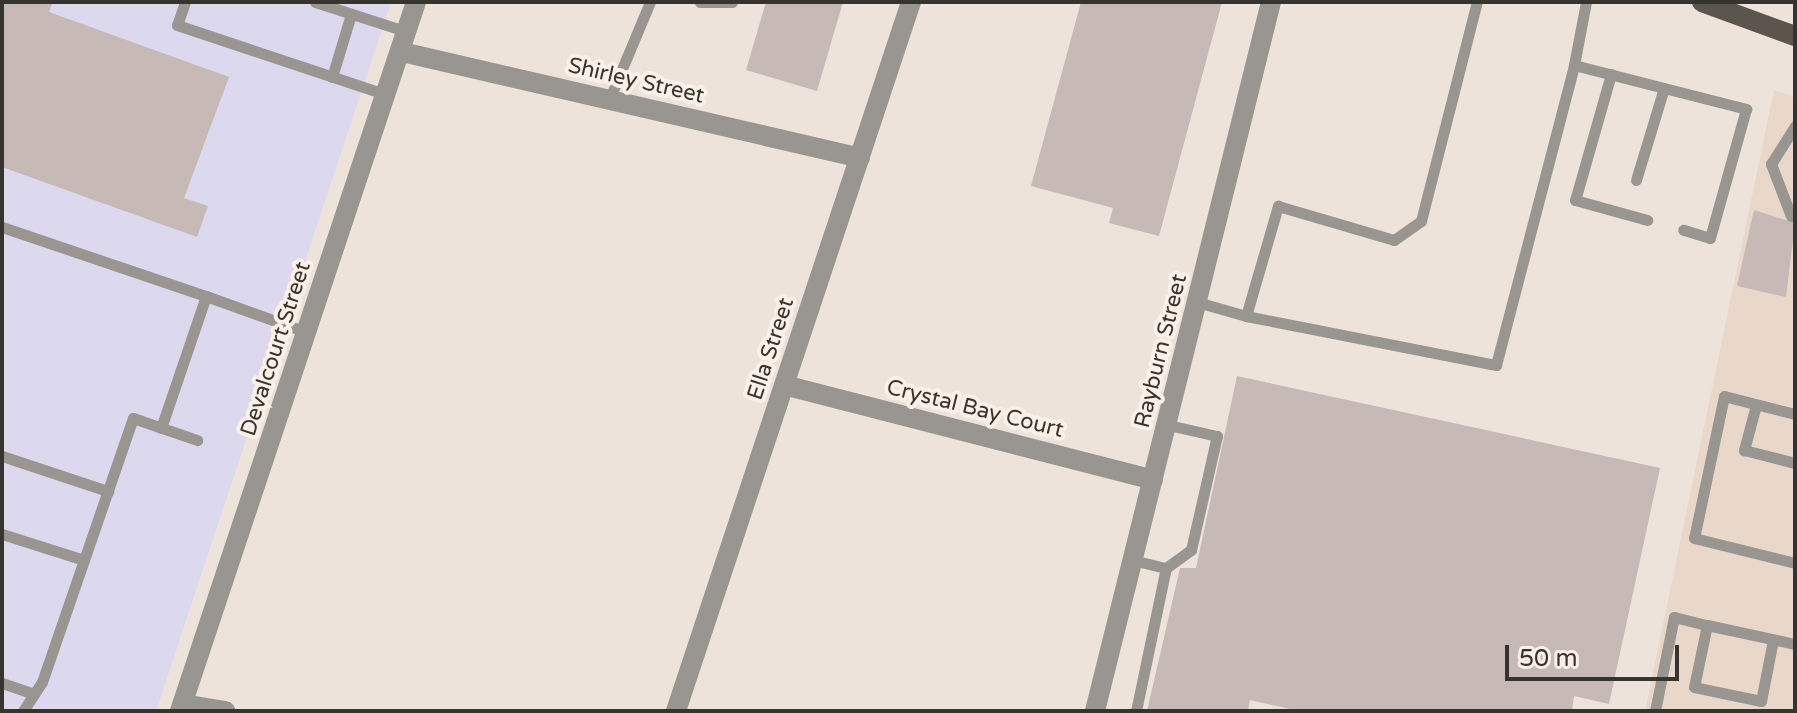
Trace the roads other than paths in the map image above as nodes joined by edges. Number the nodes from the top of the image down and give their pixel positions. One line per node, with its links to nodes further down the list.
1 (185, 2): 17 (lane)
2 (315, 2): 12 (lane)
3 (416, 2): 14 (street, Devalcourt Street)
4 (650, 2): 20 (lane)
5 (700, 2): 6 (lane)
6 (732, 2)
7 (911, 2): 22 (street, Ella Street)
8 (1271, 2): 29 (street, Rayburn Street)
9 (1477, 2): 30 (lane)
10 (1586, 2): 15 (lane)
11 (1702, 2): 13 (main road)
12 (351, 14): 14 (lane); 17 (lane)
13 (1795, 36)
14 (405, 42): 19 (street, Devalcourt Street); 20 (street, Shirley Street)
15 (1574, 65): 16 (lane); 30 (lane)
16 (1611, 74): 18 (lane); 25 (lane)
17 (332, 77): 19 (lane)
18 (1664, 88): 23 (lane); 27 (lane)
19 (387, 95): 31 (street, Devalcourt Street)
20 (609, 100): 22 (street, Shirley Street)
21 (1795, 126): 24 (lane)
22 (860, 158): 32 (street, Ella Street)
23 (1636, 180)
24 (1791, 216)
25 (1647, 220)
26 (2, 227): 28 (lane)
27 (1683, 230)
28 (206, 296): 31 (lane); 36 (lane)
29 (1197, 302): 30 (lane); 35 (street, Rayburn Street)
30 (1246, 316)
31 (306, 332): 52 (street, Devalcourt Street)
32 (784, 385): 40 (street, Crystal Bay Court); 55 (street, Ella Street)
33 (1756, 405): 34 (lane); 39 (lane); 45 (lane)
34 (1795, 414)
35 (1168, 425): 40 (street, Rayburn Street); 46 (lane)
36 (161, 428): 37 (lane); 41 (lane)
37 (197, 440)
38 (2, 456): 41 (lane)
39 (1795, 463)
40 (1153, 480): 44 (street, Rayburn Street)
41 (108, 491): 43 (lane)
42 (2, 534): 43 (lane)
43 (84, 560): 51 (lane)
44 (1133, 560): 46 (lane); 56 (street, Rayburn Street)
45 (1795, 563)
46 (1166, 568): 57 (lane)
47 (1707, 625): 48 (lane); 48 (lane); 58 (lane)
48 (1773, 640): 49 (lane)
49 (1795, 644)
50 (2, 683): 51 (lane)
51 (34, 694): 53 (lane)
52 (181, 708): 54 (street)
53 (23, 711)
54 (225, 711)
55 (676, 711)
56 (1095, 711)
57 (1136, 711)
58 (1655, 711)

